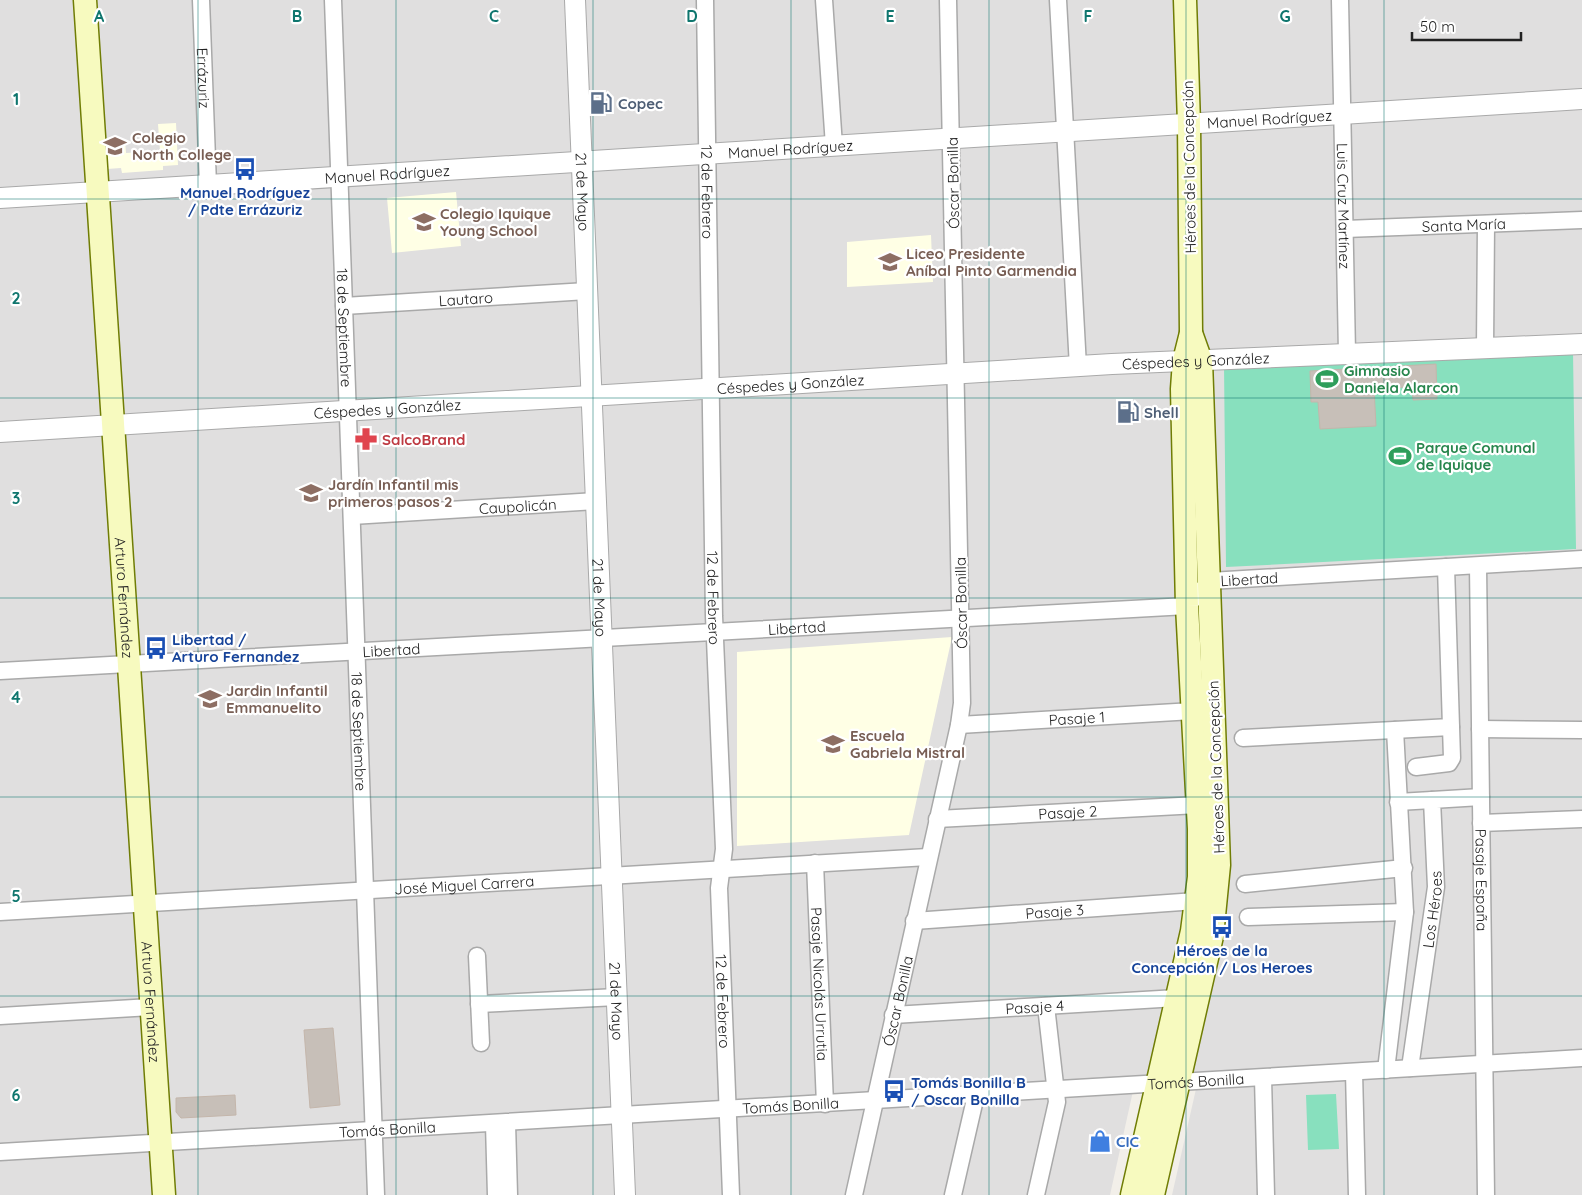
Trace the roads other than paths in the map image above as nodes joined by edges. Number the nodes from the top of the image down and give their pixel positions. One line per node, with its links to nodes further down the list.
1 (86, 0): 21 (main road, Arturo Fernández)
2 (201, 0): 20 (street, Errázuriz)
3 (334, 0): 19 (street, 18 de Septiembre)
4 (575, 0): 18 (street, 21 de Mayo)
5 (704, 0): 17 (street, 12 de Febrero)
6 (824, 0): 16 (street)
7 (948, 0): 15 (street, Óscar Bonilla)
8 (1058, 0): 14 (street)
9 (1186, 0): 13 (main road, Héroes de la Concepción)
10 (1340, 0): 12 (street, Luis Cruz Martínez)
11 (1582, 99): 12 (street, Manuel Rodríguez)
12 (1342, 114): 13 (street, Manuel Rodríguez); 25 (street, Luis Cruz Martínez)
13 (1190, 124): 14 (street, Manuel Rodríguez); 31 (main road, Héroes de la Concepción)
14 (1067, 131): 15 (street, Manuel Rodríguez); 32 (street)
15 (951, 139): 16 (street, Manuel Rodríguez); 33 (street, Óscar Bonilla)
16 (834, 146): 17 (street, Manuel Rodríguez)
17 (707, 154): 18 (street, Manuel Rodríguez); 34 (street, 12 de Febrero)
18 (582, 162): 19 (street, Manuel Rodríguez); 26 (street, 21 de Mayo)
19 (340, 177): 20 (street, Manuel Rodríguez); 27 (street, 18 de Septiembre)
20 (208, 185): 21 (street, Manuel Rodríguez)
21 (98, 192): 22 (street, Manuel Rodríguez); 37 (main road, Arturo Fernández)
22 (0, 198)
23 (1582, 220): 24 (street, Santa María)
24 (1486, 224): 25 (street, Santa María); 29 (street)
25 (1345, 230): 30 (street, Luis Cruz Martínez)
26 (587, 291): 27 (street, Lautaro); 35 (street, 21 de Mayo)
27 (344, 306): 36 (street, 18 de Septiembre)
28 (1582, 344): 29 (street, Céspedes y González)
29 (1484, 348): 30 (street, Céspedes y González)
30 (1347, 353): 31 (street, Céspedes y González)
31 (1192, 361): 32 (street, Céspedes y González); 44 (main road, Héroes de la Concepción); 45 (main road, Héroes de la Concepción)
32 (1078, 367): 33 (street, Céspedes y González)
33 (957, 374): 34 (street, Céspedes y González); 46 (street, Óscar Bonilla)
34 (710, 390): 35 (street, Céspedes y González); 47 (street, 12 de Febrero)
35 (591, 396): 36 (street, Céspedes y González); 39 (street, 21 de Mayo)
36 (348, 412): 37 (street, Céspedes y González); 40 (street, 18 de Septiembre)
37 (113, 426): 38 (street, Céspedes y González); 50 (main road, Arturo Fernández)
38 (0, 432)
39 (596, 501): 40 (street, Caupolicán); 48 (street, 21 de Mayo)
40 (352, 516): 49 (street, 18 de Septiembre)
41 (1582, 559): 42 (street, Libertad)
42 (1478, 566): 43 (street, Libertad); 55 (street, Pasaje España)
43 (1446, 568): 44 (street, Libertad); 54 (street)
44 (1210, 581): 45 (street, Libertad); 95 (main road, Héroes de la Concepción)
45 (1187, 606): 46 (street, Libertad); 52 (main road, Héroes de la Concepción)
46 (962, 619): 47 (street, Libertad); 53 (street, Óscar Bonilla)
47 (714, 633): 48 (street, Libertad); 70 (street, 12 de Febrero)
48 (601, 638): 49 (street, Libertad); 71 (street, 21 de Mayo)
49 (357, 651): 50 (street, Libertad); 73 (street, 18 de Septiembre)
50 (129, 664): 51 (street, Libertad); 75 (main road, Arturo Fernández)
51 (0, 671)
52 (1193, 711): 53 (street, Pasaje 1); 63 (main road, Héroes de la Concepción)
53 (959, 725): 64 (street, Óscar Bonilla)
54 (1451, 727): 56 (street); 59 (street)
55 (1480, 729): 57 (street); 60 (street, Pasaje España)
56 (1395, 730): 58 (street); 62 (street)
57 (1582, 730)
58 (1243, 738)
59 (1416, 767)
60 (1481, 797): 61 (street); 66 (street, Pasaje España)
61 (1432, 800): 62 (street); 91 (street, Los Héroes)
62 (1398, 802): 69 (street)
63 (1198, 805): 64 (street, Pasaje 2); 74 (main road, Héroes de la Concepción)
64 (937, 819): 67 (street, Óscar Bonilla)
65 (1582, 819): 66 (street)
66 (1481, 823): 90 (street, Pasaje España)
67 (928, 857): 68 (street, José Miguel Carrera); 79 (street, Óscar Bonilla)
68 (815, 863): 70 (street, José Miguel Carrera); 99 (street, Pasaje Nicolás Urrutia)
69 (1404, 868): 72 (street); 77 (street)
70 (721, 869): 71 (street, José Miguel Carrera); 100 (street, 12 de Febrero)
71 (612, 875): 73 (street, José Miguel Carrera); 81 (street, 21 de Mayo)
72 (1245, 884)
73 (365, 890): 75 (street, José Miguel Carrera); 103 (street, 18 de Septiembre)
74 (1196, 901): 79 (street, Pasaje 3); 82 (main road, Héroes de la Concepción)
75 (144, 902): 76 (street, José Miguel Carrera); 85 (main road, Arturo Fernández)
76 (0, 912)
77 (1405, 912): 78 (street); 92 (street)
78 (1248, 916)
79 (914, 921): 87 (street, Óscar Bonilla)
80 (477, 956): 83 (street)
81 (617, 997): 83 (street); 101 (street, 21 de Mayo)
82 (1177, 998): 84 (street, Pasaje 4); 95 (main road, Héroes de la Concepción)
83 (479, 1004): 88 (street)
84 (1046, 1006): 87 (street, Pasaje 4); 96 (street)
85 (151, 1008): 86 (street); 104 (main road, Arturo Fernández)
86 (0, 1016)
87 (893, 1016): 98 (street, Óscar Bonilla)
88 (481, 1044)
89 (1582, 1058): 90 (street, Tomás Bonilla)
90 (1484, 1064): 91 (street, Tomás Bonilla); 119 (street, Pasaje España)
91 (1410, 1068): 92 (street, Tomás Bonilla)
92 (1386, 1070): 93 (street, Tomás Bonilla)
93 (1354, 1072): 94 (street, Tomás Bonilla); 118 (street)
94 (1263, 1078): 95 (street, Tomás Bonilla); 117 (street)
95 (1168, 1084): 96 (street, Tomás Bonilla); 115 (main road, Héroes de la Concepción); 116 (main road, Héroes de la Concepción)
96 (1056, 1090): 97 (street, Tomás Bonilla); 114 (street)
97 (976, 1095): 98 (street, Tomás Bonilla); 113 (street)
98 (874, 1101): 99 (street, Tomás Bonilla); 112 (street, Óscar Bonilla)
99 (825, 1104): 100 (street, Tomás Bonilla)
100 (727, 1110): 101 (street, Tomás Bonilla); 111 (street, 12 de Febrero)
101 (622, 1116): 102 (street, Tomás Bonilla); 110 (street, 21 de Mayo)
102 (500, 1123): 103 (street, Tomás Bonilla); 108 (street); 109 (street)
103 (374, 1131): 104 (street, Tomás Bonilla); 107 (street, 18 de Septiembre)
104 (160, 1143): 105 (street, Tomás Bonilla); 106 (main road, Arturo Fernández)
105 (0, 1152)
106 (164, 1195)
107 (376, 1195)
108 (496, 1195)
109 (509, 1195)
110 (625, 1195)
111 (731, 1195)
112 (854, 1195)
113 (953, 1195)
114 (1036, 1195)
115 (1132, 1195)
116 (1153, 1195)
117 (1266, 1195)
118 (1357, 1195)
119 (1486, 1195)

